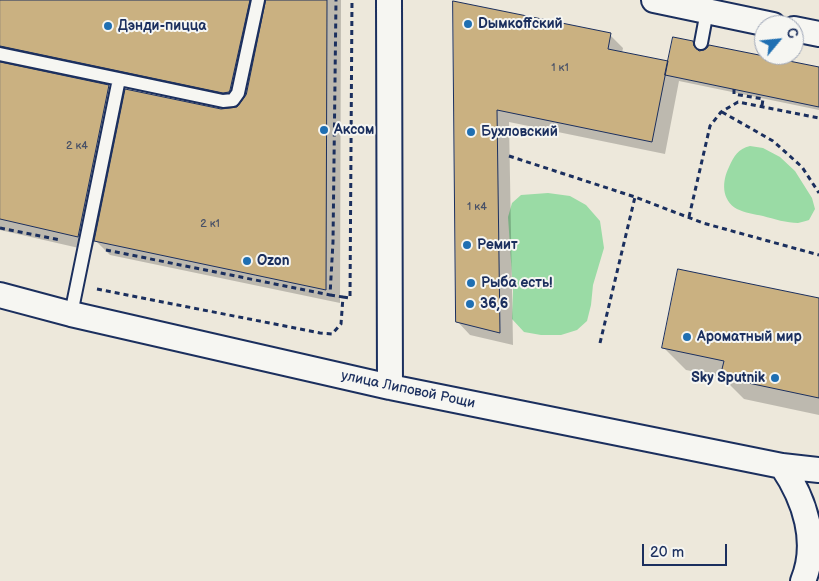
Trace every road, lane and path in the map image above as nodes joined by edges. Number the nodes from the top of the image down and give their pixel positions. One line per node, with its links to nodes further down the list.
1 (258, 0): 12 (lane)
2 (336, 0): 27 (path)
3 (352, 0): 28 (path)
4 (389, 0): 31 (street)
5 (654, 0): 6 (street)
6 (707, 11): 7 (street); 10 (lane)
7 (754, 21)
8 (804, 31): 9 (street)
9 (819, 34)
10 (701, 43)
11 (0, 54): 12 (lane)
12 (119, 79): 29 (lane)
13 (734, 89): 14 (path)
14 (762, 106): 15 (path); 16 (path)
15 (721, 112): 18 (path); 20 (path)
16 (819, 118)
17 (509, 156): 19 (path)
18 (819, 193)
19 (635, 197): 20 (path); 30 (path)
20 (689, 217): 24 (path)
21 (0, 228): 22 (path)
22 (60, 240)
23 (97, 248): 27 (path)
24 (819, 255)
25 (93, 288): 28 (path)
26 (0, 295): 29 (street, улица Липовой Рощи)
27 (330, 295): 28 (path)
28 (343, 297)
29 (70, 314): 31 (street, улица Липовой Рощи)
30 (600, 343)
31 (390, 387): 32 (street, улица Липовой Рощи)
32 (782, 466): 33 (street, улица Липовой Рощи); 34 (street)
33 (819, 470)
34 (803, 581)

